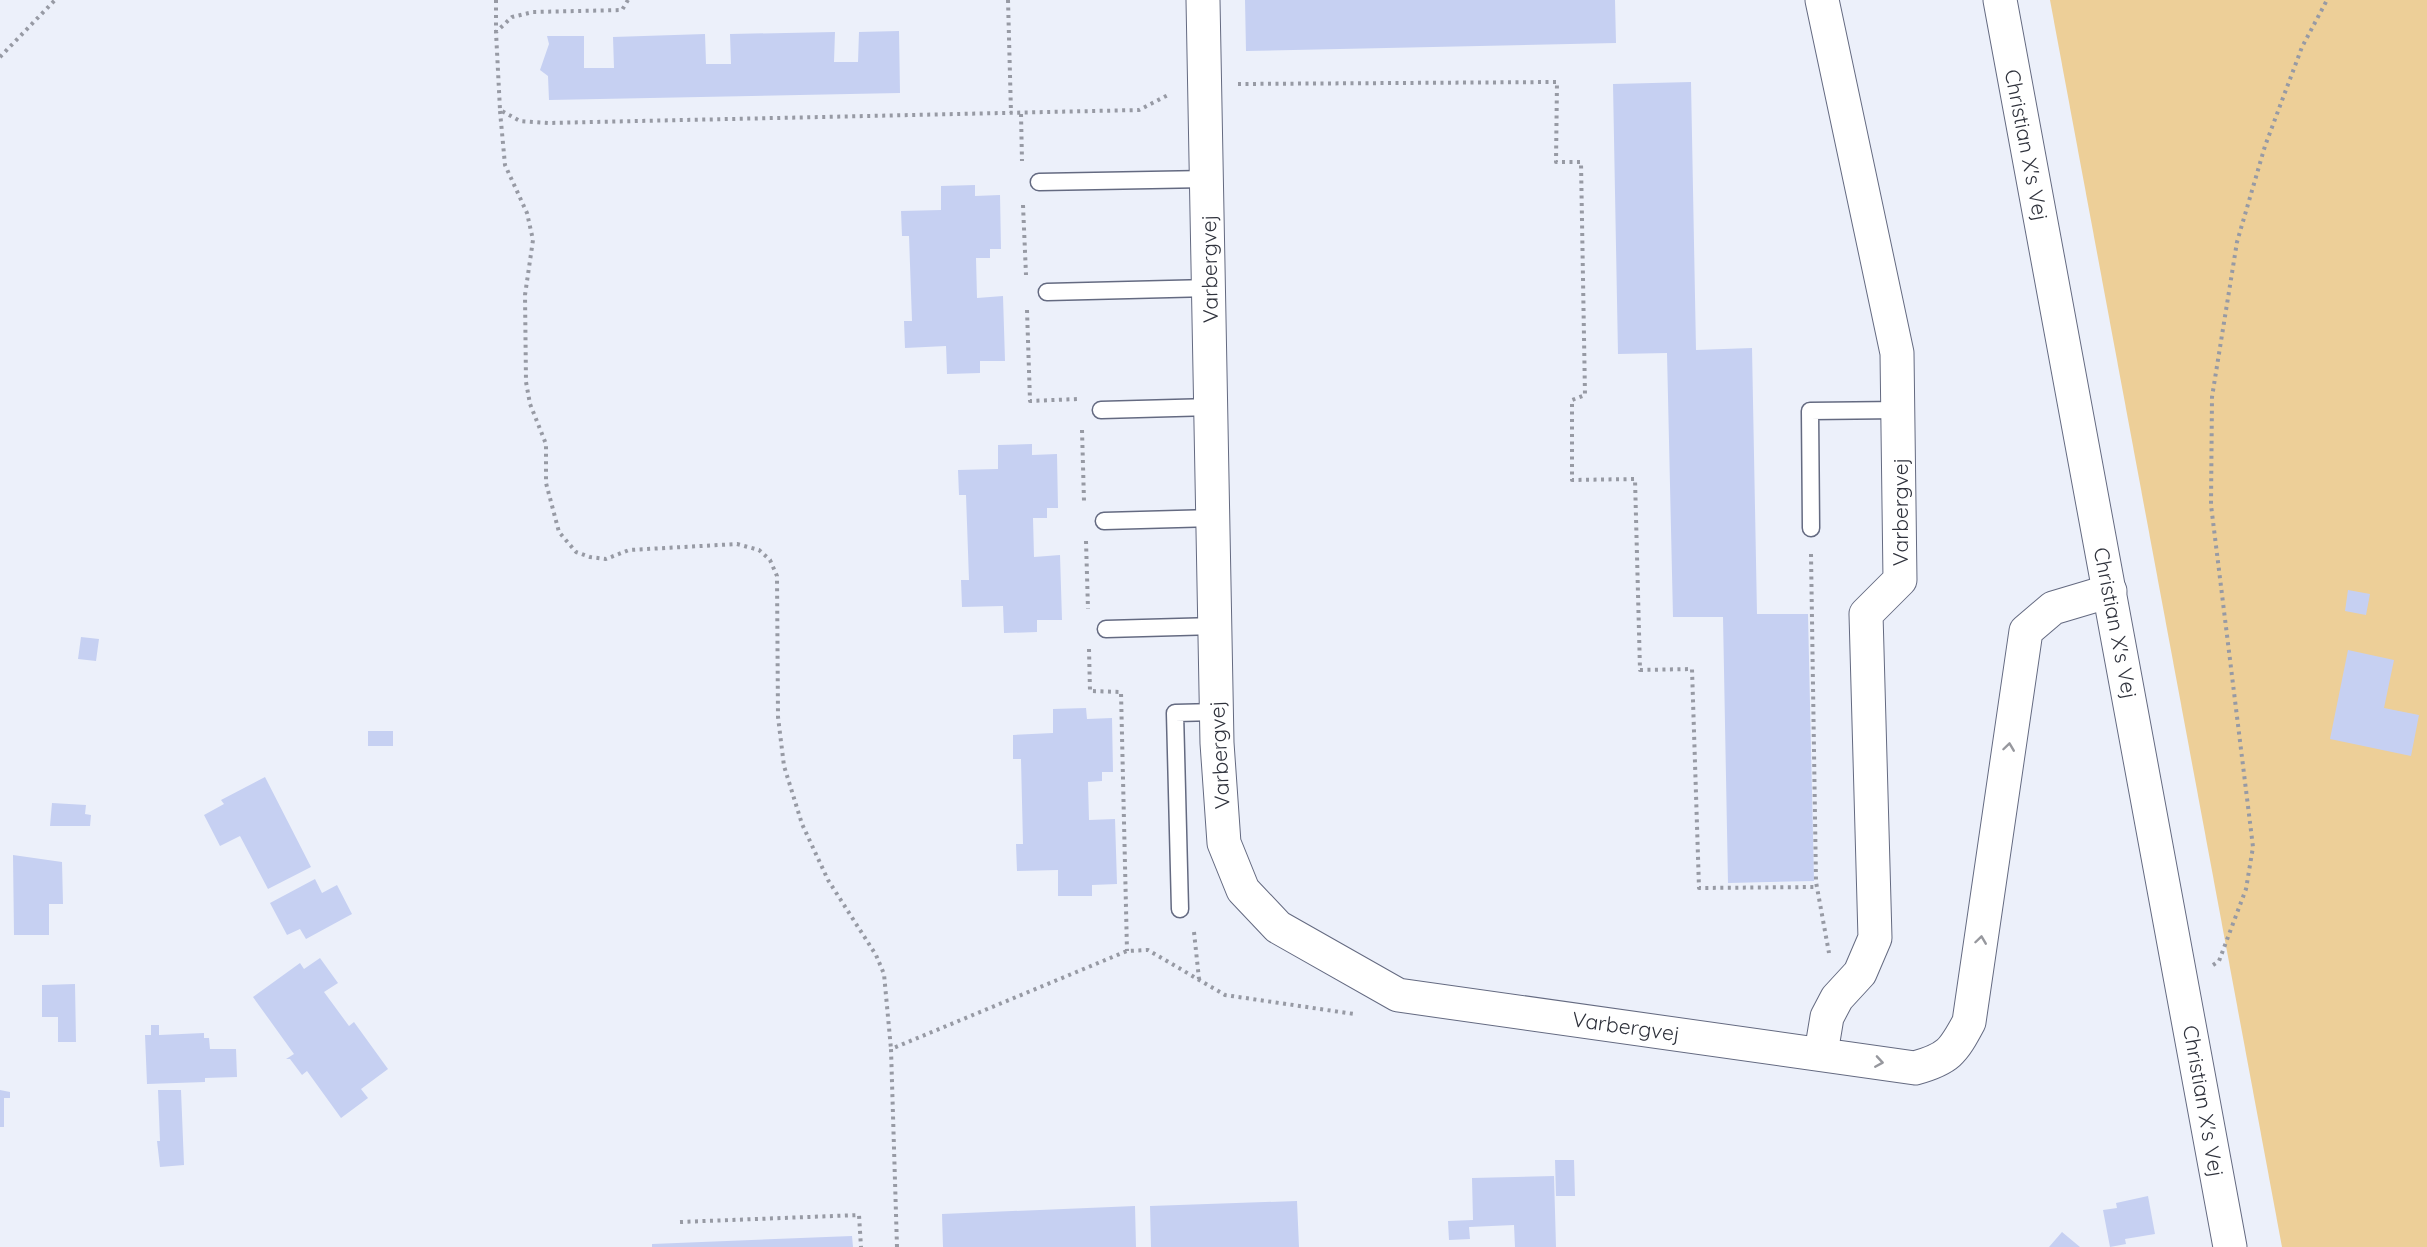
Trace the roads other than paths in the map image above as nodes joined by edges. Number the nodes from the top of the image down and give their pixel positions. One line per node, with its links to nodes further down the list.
1 (1203, 0): 4 (street, Varbergvej)
2 (1822, 0): 10 (street, Varbergvej)
3 (2000, 0): 14 (street, Christian X's Vej)
4 (1207, 179): 5 (lane); 6 (street, Varbergvej)
5 (1039, 182)
6 (1210, 288): 7 (lane); 8 (street, Varbergvej)
7 (1047, 292)
8 (1212, 407): 9 (lane); 11 (street, Varbergvej)
9 (1101, 410)
10 (1900, 410): 13 (lane); 19 (street, Varbergvej)
11 (1214, 518): 12 (lane); 15 (street, Varbergvej)
12 (1104, 521)
13 (1810, 528)
14 (2110, 591): 19 (street, Varbergvej, one-way to 14); 20 (street, Christian X's Vej)
15 (1216, 626): 16 (lane); 17 (street, Varbergvej)
16 (1106, 629)
17 (1217, 712): 18 (lane); 19 (street, Varbergvej)
18 (1180, 909)
19 (1821, 1053)
20 (2230, 1247)

